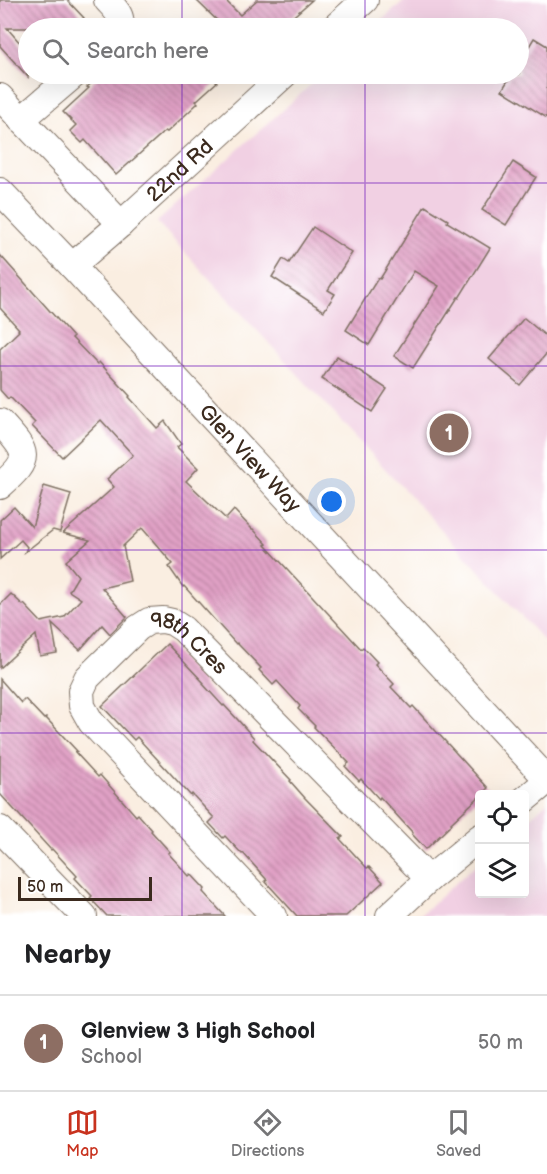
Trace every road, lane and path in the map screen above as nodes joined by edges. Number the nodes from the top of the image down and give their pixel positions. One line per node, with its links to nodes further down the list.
1 (107, 0): 3 (street)
2 (366, 0): 4 (street)
3 (120, 18)
4 (345, 18)
5 (63, 84): 8 (street)
6 (274, 84): 10 (street, 22nd Rd)
7 (0, 97): 8 (street)
8 (21, 120): 10 (street)
9 (0, 191): 11 (street, Glen View Way)
10 (121, 224): 11 (street, 22nd Rd)
11 (72, 266): 14 (street, Glen View Way)
12 (0, 422): 13 (street)
13 (0, 486)
14 (547, 780): 15 (street)
15 (529, 796)
16 (0, 829): 19 (street)
17 (475, 841): 18 (street)
18 (429, 879): 20 (street, 98th Cres); 21 (street)
19 (84, 916)
20 (274, 916)
21 (389, 916)

